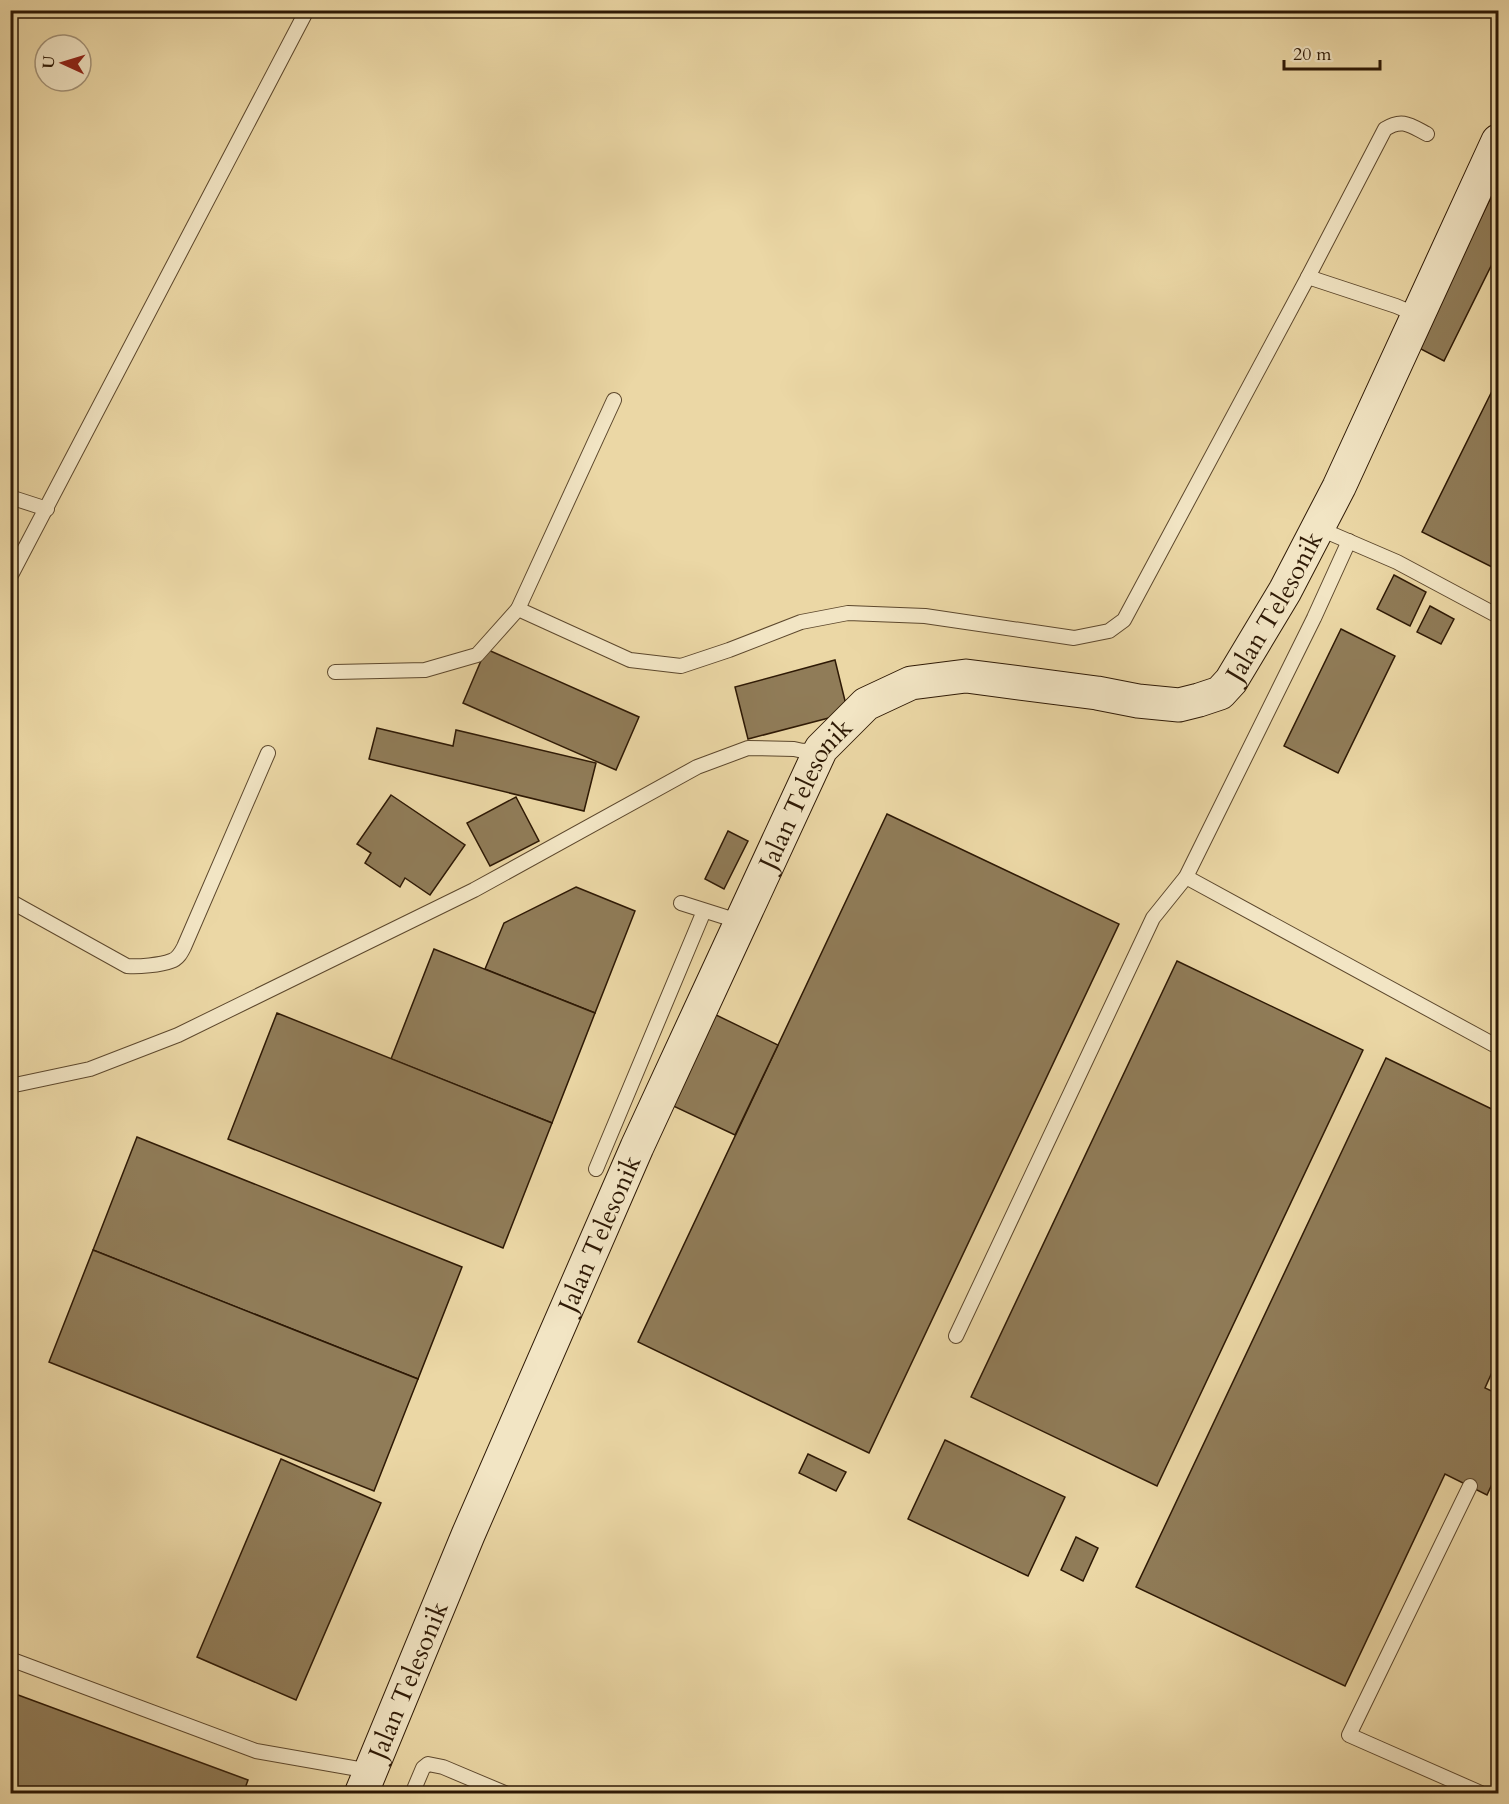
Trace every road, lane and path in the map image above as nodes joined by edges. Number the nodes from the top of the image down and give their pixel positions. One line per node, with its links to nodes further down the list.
1 (308, 10): 8 (lane)
2 (1427, 134): 4 (lane)
3 (1498, 141): 5 (street, Jalan Telesonik)
4 (1308, 277): 5 (lane); 12 (lane)
5 (1417, 315): 9 (street, Jalan Telesonik)
6 (614, 400): 12 (lane)
7 (10, 497): 8 (lane)
8 (47, 508): 11 (lane)
9 (1318, 528): 10 (lane); 15 (street, Jalan Telesonik)
10 (1349, 542): 13 (lane); 17 (lane)
11 (10, 577)
12 (518, 609): 14 (lane)
13 (1498, 616)
14 (335, 672)
15 (821, 749): 21 (street, Jalan Telesonik); 23 (lane)
16 (268, 753): 18 (lane)
17 (1186, 877): 22 (lane); 25 (lane)
18 (10, 901)
19 (681, 903): 20 (lane)
20 (704, 911): 21 (lane); 24 (lane)
21 (741, 922): 28 (street, Jalan Telesonik)
22 (1498, 1047)
23 (10, 1086)
24 (597, 1169)
25 (956, 1336)
26 (1470, 1486): 31 (lane)
27 (10, 1659): 28 (lane)
28 (366, 1782)
29 (412, 1794): 30 (lane)
30 (507, 1794)
31 (1483, 1794)

